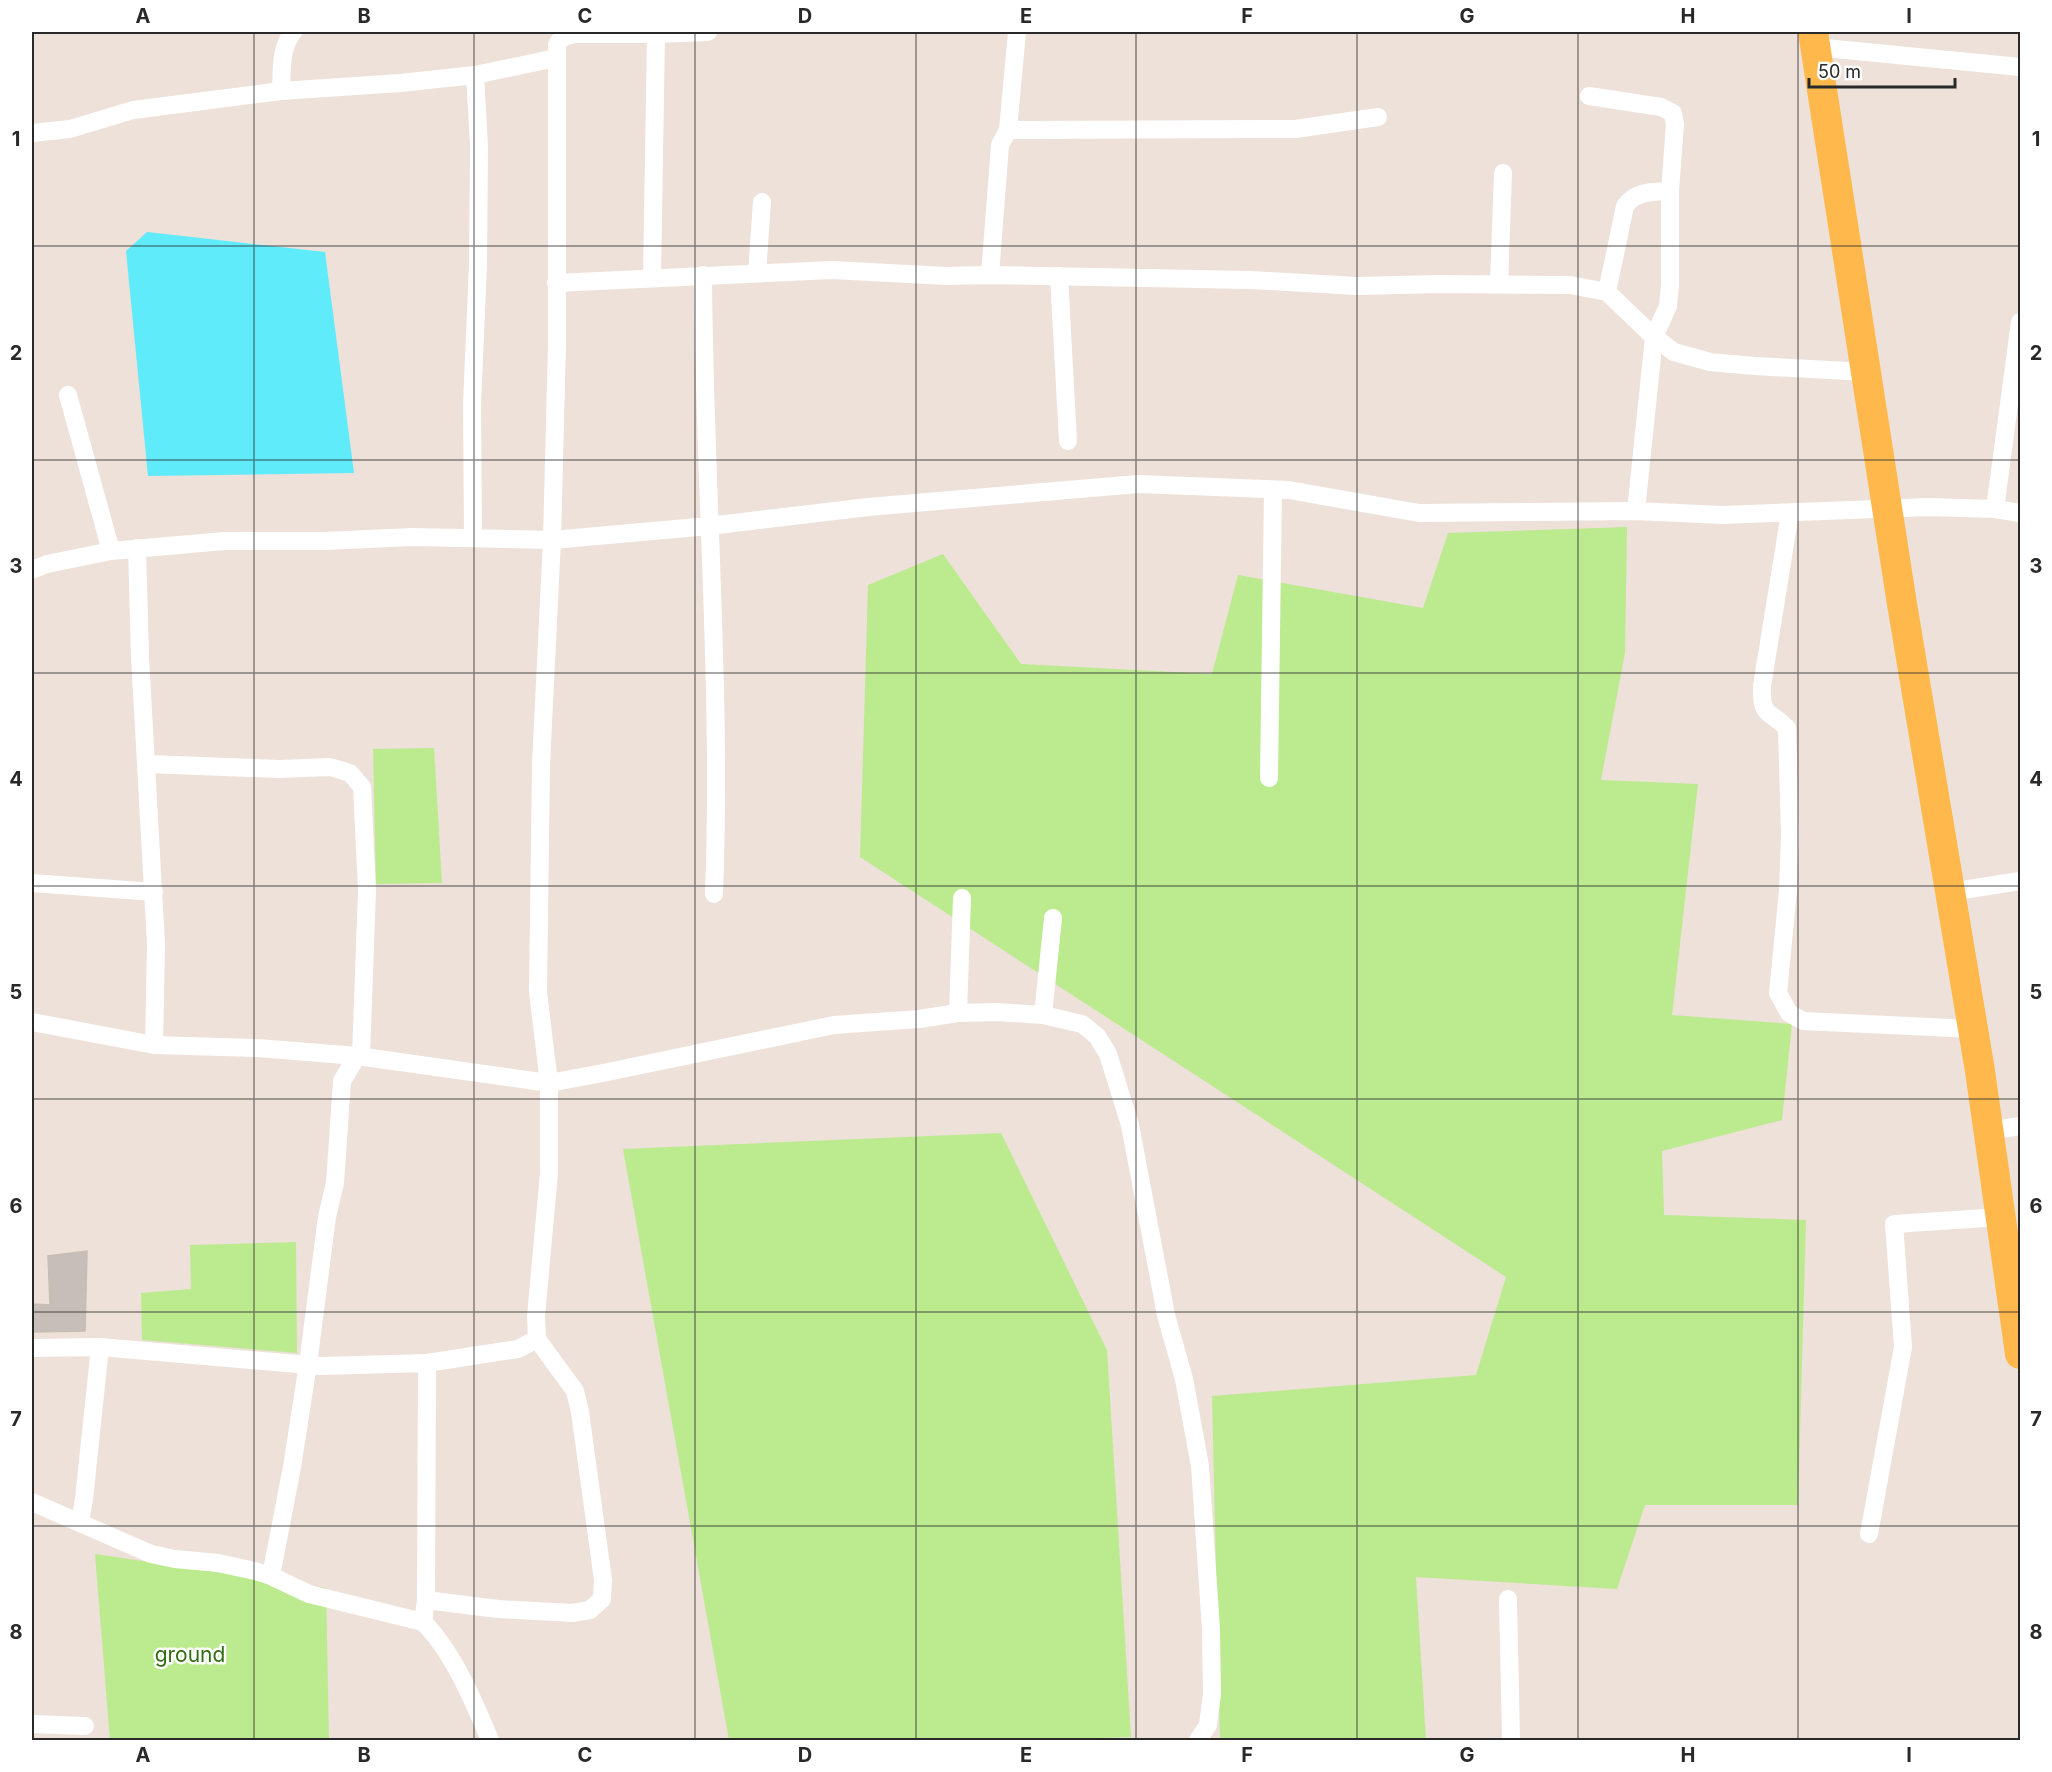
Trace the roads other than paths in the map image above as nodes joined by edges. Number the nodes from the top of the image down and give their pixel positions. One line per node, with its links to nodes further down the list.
1 (293, 32): 9 (street)
2 (708, 32): 4 (street)
3 (1017, 32): 12 (street)
4 (656, 34): 6 (street); 21 (street)
5 (1814, 39): 7 (street); 27 (main road)
6 (556, 58): 8 (street); 22 (street)
7 (2020, 67)
8 (475, 75): 9 (street); 37 (street)
9 (281, 91): 13 (street)
10 (1589, 96): 15 (street)
11 (1378, 117): 12 (street)
12 (1008, 130): 19 (street)
13 (32, 133)
14 (1503, 173): 23 (street)
15 (1670, 191): 24 (street); 26 (street)
16 (762, 202): 17 (street)
17 (757, 273): 18 (street); 19 (street)
18 (703, 275): 21 (street); 36 (street)
19 (990, 275): 20 (street)
20 (1059, 276): 23 (street); 29 (street)
21 (652, 278): 22 (street)
22 (556, 283): 38 (street)
23 (1499, 284): 24 (street)
24 (1607, 292): 26 (street)
25 (2020, 322): 32 (street)
26 (1654, 337): 27 (street); 33 (street)
27 (1867, 372): 31 (main road)
28 (68, 395): 40 (street)
29 (1068, 441)
30 (1273, 490): 33 (street); 36 (street); 43 (street)
31 (1888, 509): 32 (street); 34 (street); 47 (main road)
32 (1995, 509): 35 (street)
33 (1636, 511): 34 (street)
34 (1790, 513): 54 (street)
35 (2020, 513)
36 (709, 526): 38 (street); 48 (street)
37 (473, 537): 38 (street); 39 (street)
38 (552, 540): 57 (street)
39 (137, 548): 40 (street); 42 (street)
40 (111, 551): 41 (street)
41 (32, 570)
42 (147, 764): 46 (street); 56 (street)
43 (1269, 778)
44 (2020, 881): 47 (street)
45 (32, 883): 46 (street)
46 (154, 892): 55 (street)
47 (1950, 892): 54 (main road)
48 (714, 894)
49 (962, 898): 51 (street)
50 (1053, 918): 52 (street)
51 (958, 1013): 52 (street); 57 (street)
52 (1043, 1015): 77 (street)
53 (32, 1022): 55 (street)
54 (1973, 1029): 59 (main road)
55 (154, 1045): 56 (street)
56 (359, 1056): 57 (street); 66 (street)
57 (549, 1083): 61 (street)
58 (2020, 1126): 59 (street)
59 (1989, 1131): 60 (main road)
60 (2001, 1217): 64 (main road); 69 (street)
61 (537, 1339): 65 (street); 72 (street)
62 (100, 1347): 63 (street); 66 (street); 68 (street)
63 (32, 1348)
64 (2020, 1354)
65 (427, 1363): 66 (street); 72 (street)
66 (308, 1364): 70 (street)
67 (32, 1502): 68 (street)
68 (80, 1522): 70 (street)
69 (1869, 1534)
70 (271, 1575): 73 (street)
71 (1508, 1599): 78 (street)
72 (426, 1600): 73 (street)
73 (423, 1622): 76 (street)
74 (32, 1724): 75 (street)
75 (84, 1726)
76 (490, 1740)
77 (1198, 1740)
78 (1511, 1740)

